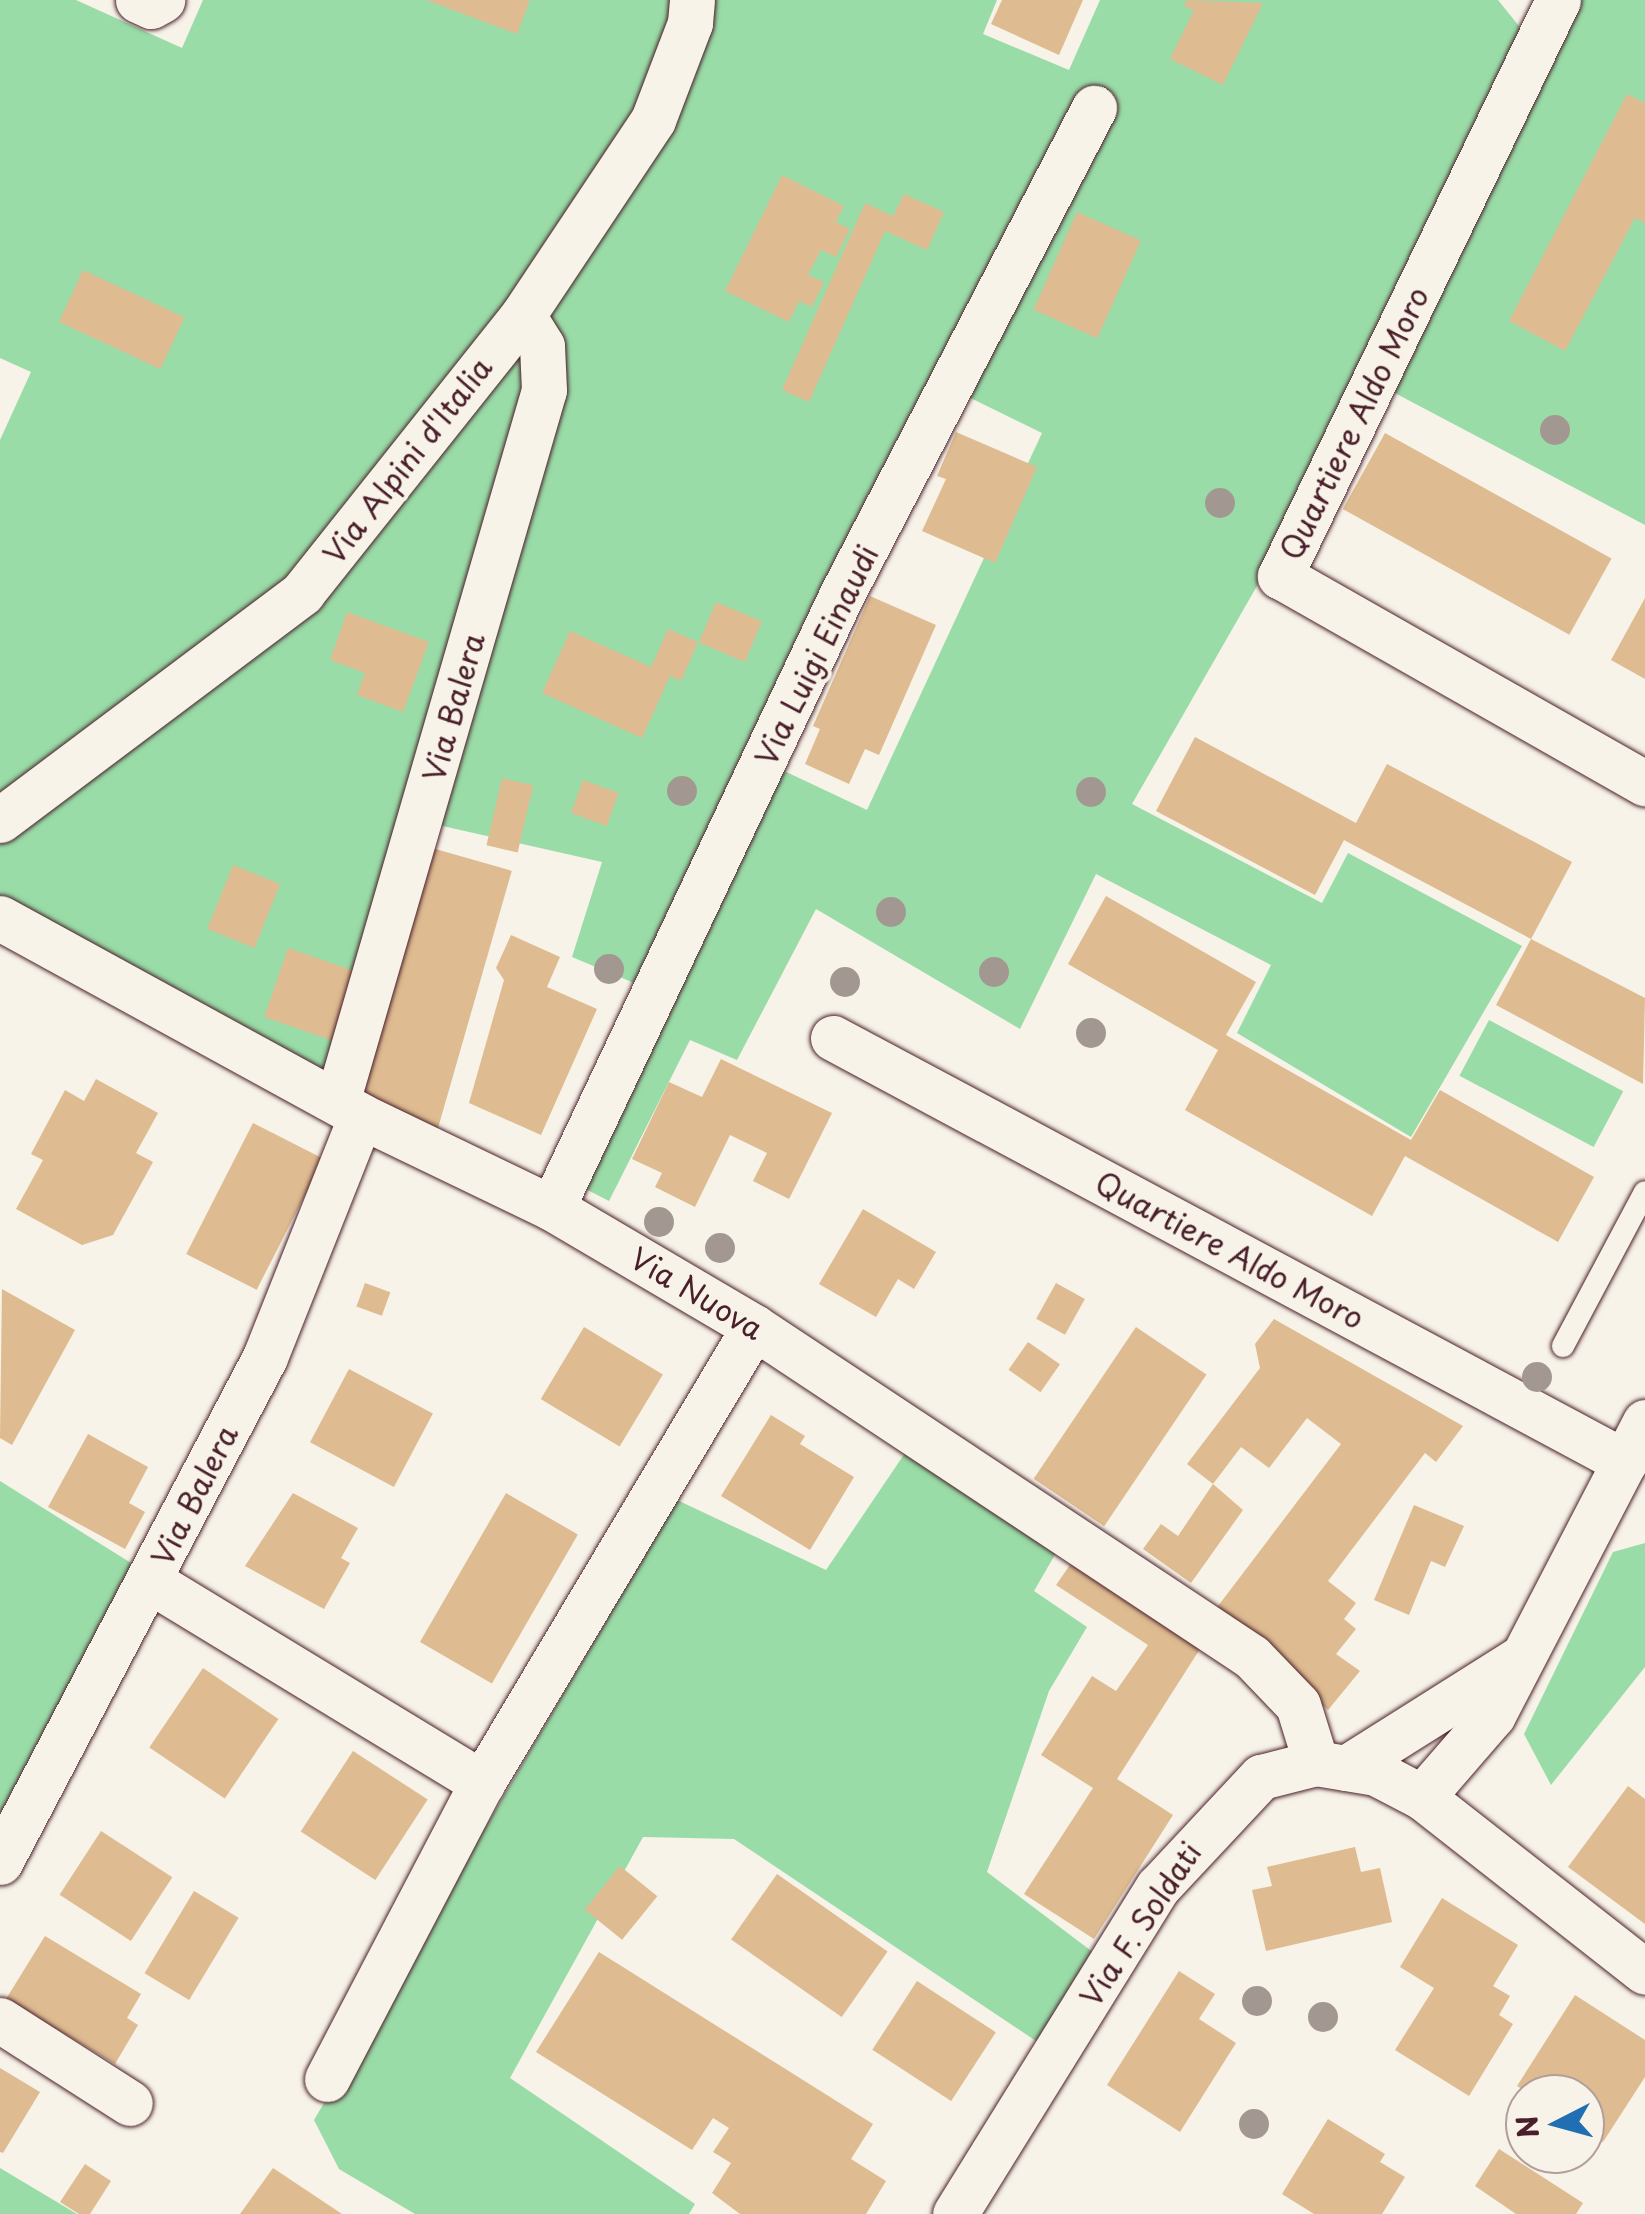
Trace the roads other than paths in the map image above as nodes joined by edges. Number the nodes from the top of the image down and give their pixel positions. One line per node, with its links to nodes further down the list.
1 (138, 0): 2 (street)
2 (162, 0)
3 (692, 0): 6 (street, Via Alpini d'Italia)
4 (1558, 0): 7 (street, Quartiere Aldo Moro)
5 (1094, 108): 13 (street, Via Luigi Einaudi)
6 (523, 315): 8 (street, Via Alpini d'Italia); 11 (street, Via Balera)
7 (1645, 784)
8 (0, 820)
9 (0, 918): 11 (street, Via Nuova)
10 (834, 1038): 17 (street, Quartiere Aldo Moro)
11 (349, 1109): 13 (street, Via Nuova); 18 (street, Via Balera)
12 (1645, 1192): 15 (lane)
13 (552, 1208): 14 (street, Via Nuova)
14 (754, 1327): 20 (street, Via Nuova); 21 (street)
15 (1563, 1346)
16 (1645, 1422): 17 (street)
17 (1626, 1462): 19 (street)
18 (150, 1581): 21 (street); 23 (street, Via Balera)
19 (1524, 1656): 20 (street); 22 (street)
20 (1331, 1766): 22 (street); 28 (street, Via F. Soldati)
21 (482, 1783): 26 (street)
22 (1422, 1797): 24 (street)
23 (0, 1862)
24 (1645, 1972)
25 (0, 2020): 27 (street)
26 (327, 2079)
27 (130, 2104)
28 (955, 2214)

